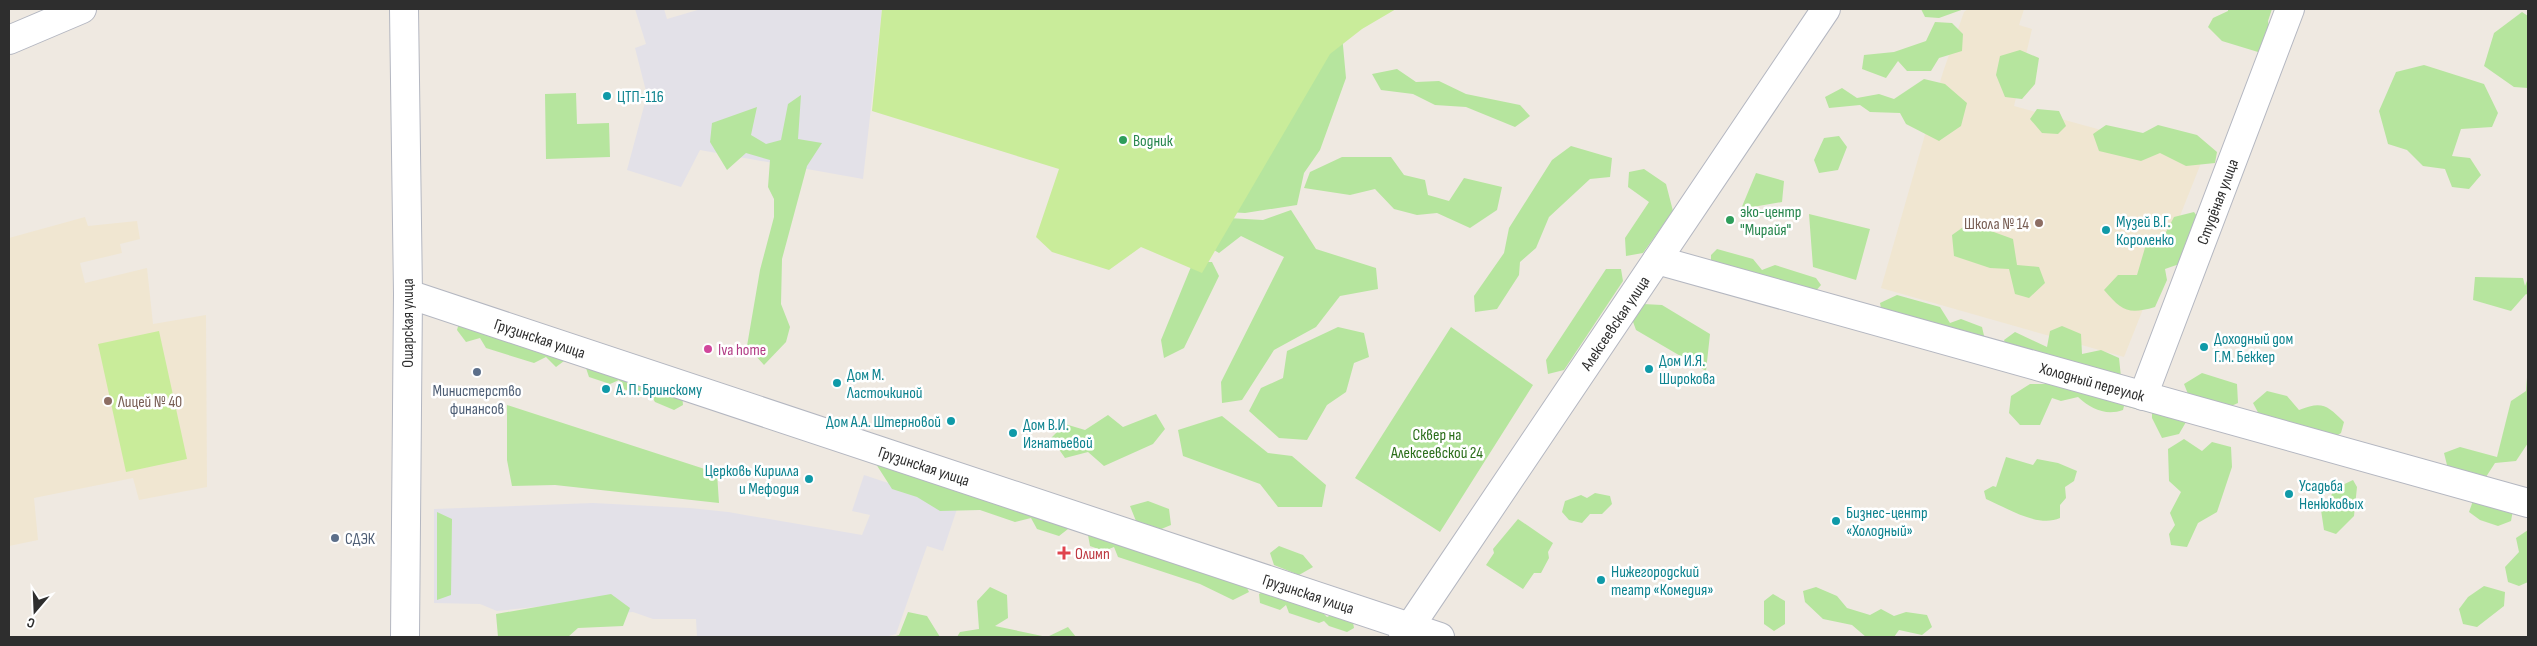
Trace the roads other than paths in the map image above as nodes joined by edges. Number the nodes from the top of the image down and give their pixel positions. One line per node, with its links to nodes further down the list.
1 (82, 9): 5 (street)
2 (404, 9): 7 (street, Ошарская улица)
3 (1826, 9): 6 (street, Алексеевская улица)
4 (2290, 9): 8 (street, Студёная улица)
5 (9, 40)
6 (1657, 260): 8 (street, Холодный переулок); 10 (street, Алексеевская улица)
7 (408, 294): 10 (street, Грузинская улица); 11 (street, Ошарская улица)
8 (2143, 396): 9 (street, Холодный переулок)
9 (2528, 504)
10 (1406, 632): 12 (street, Грузинская улица)
11 (405, 637)
12 (1440, 637)

